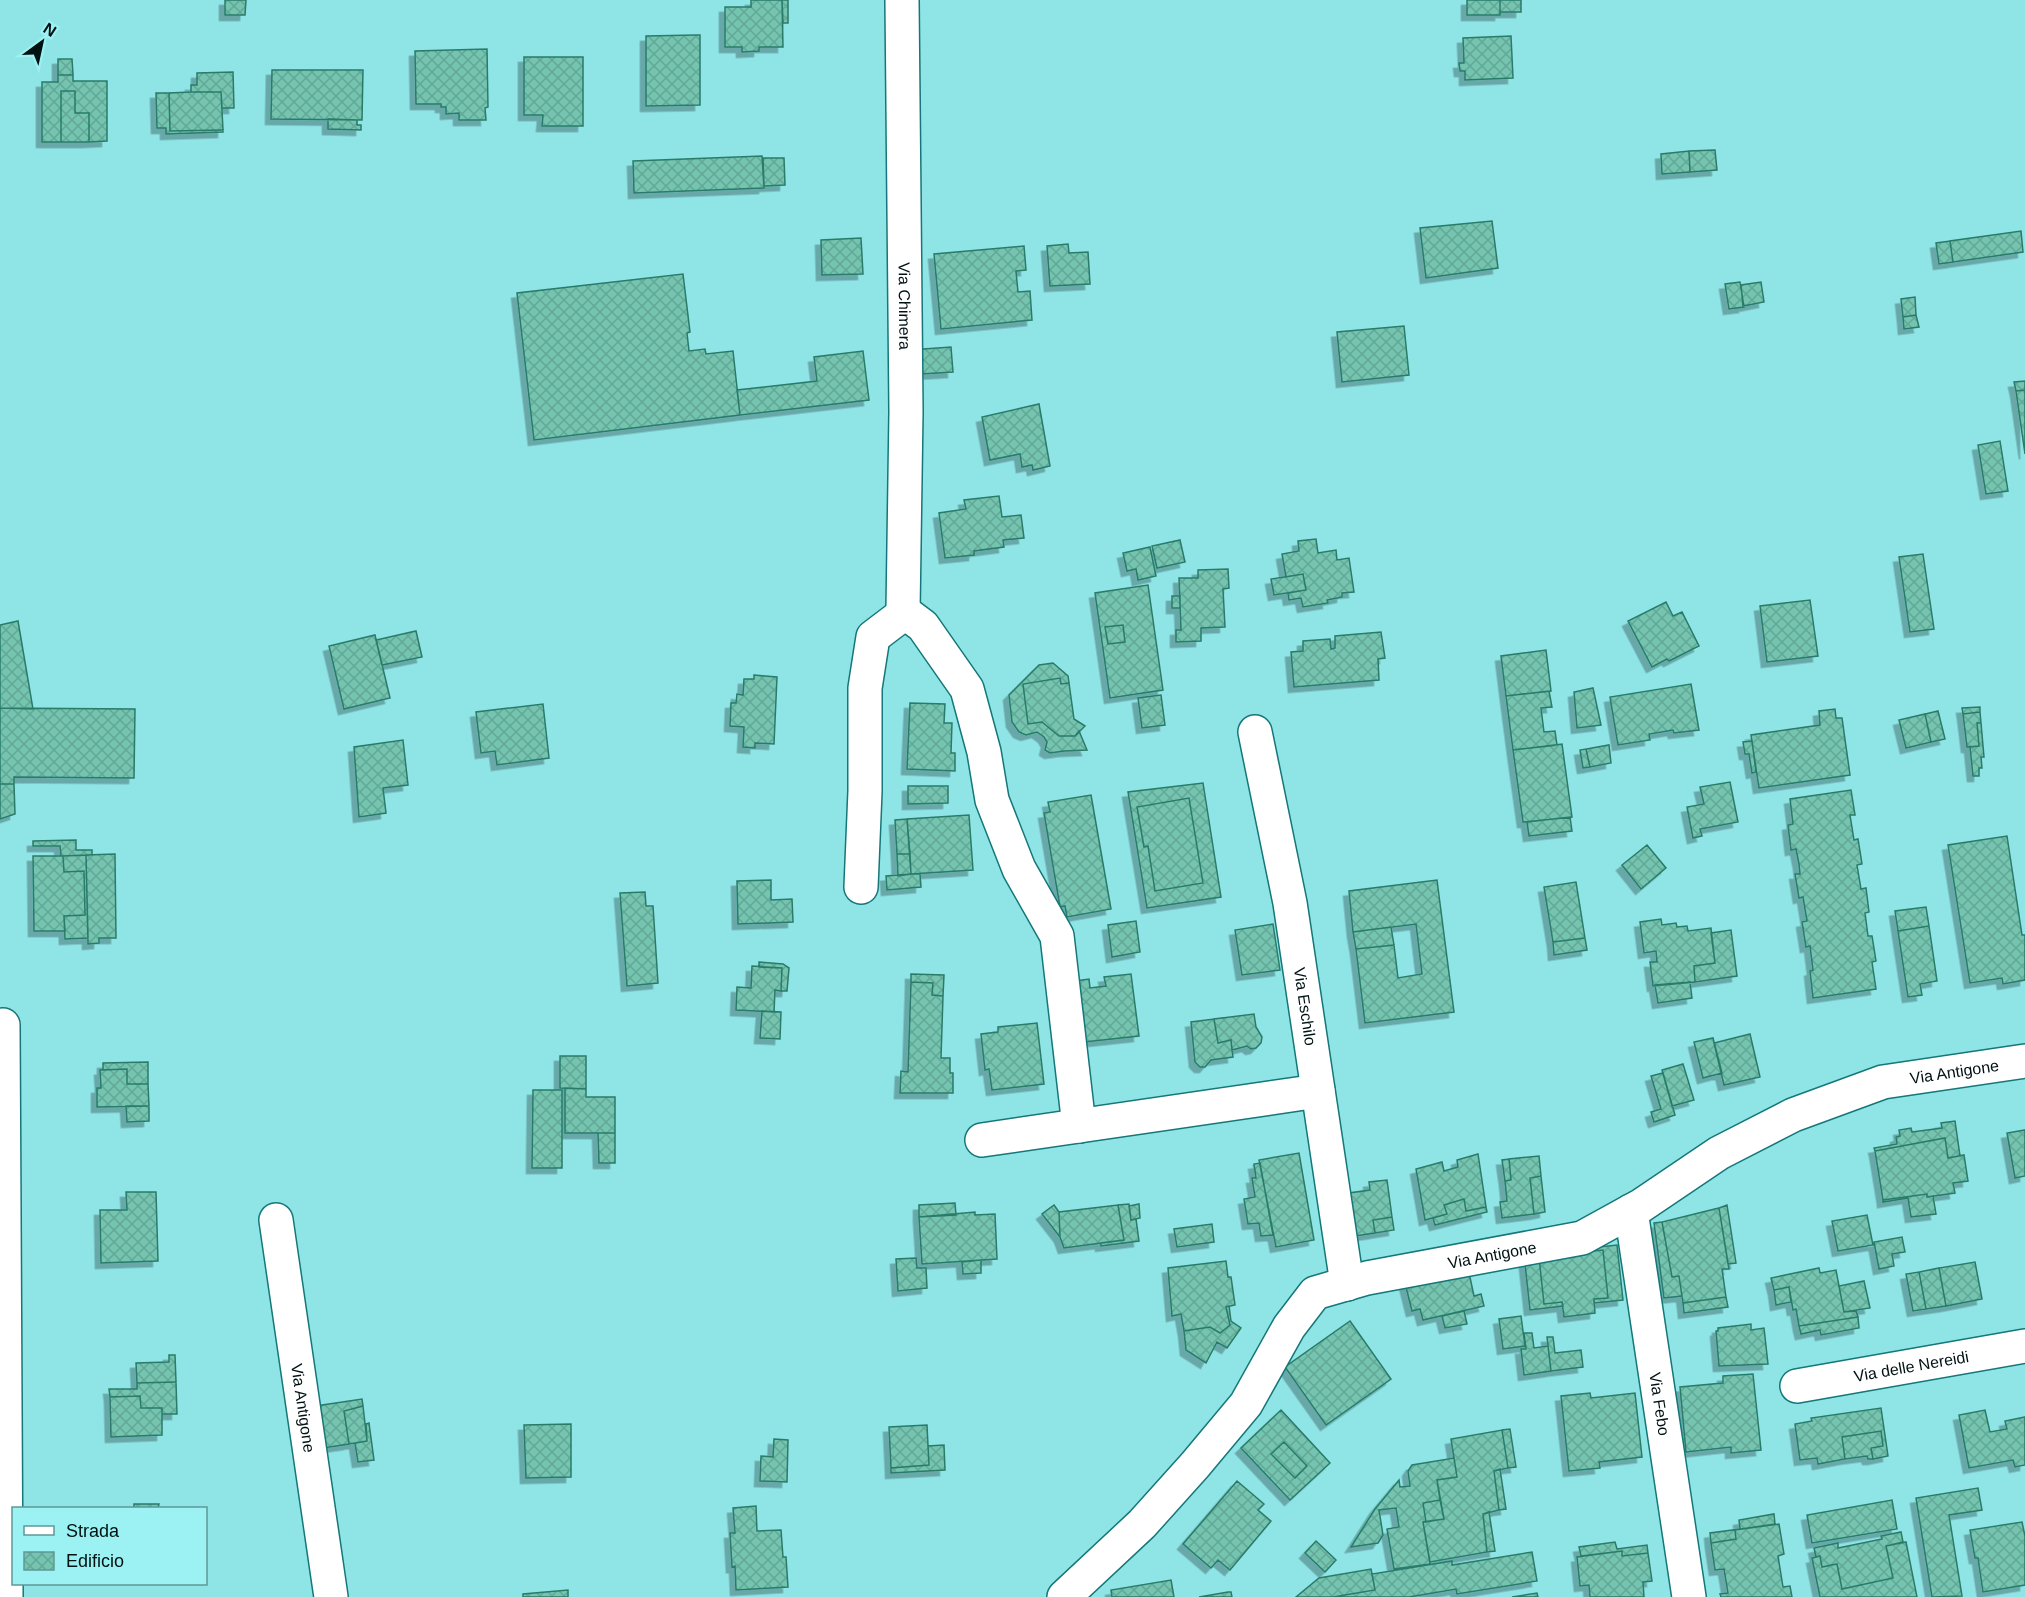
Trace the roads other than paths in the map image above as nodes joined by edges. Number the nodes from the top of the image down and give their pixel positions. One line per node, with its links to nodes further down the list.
1 (902, 0): 2 (street, Via Chimera)
2 (903, 611): 4 (street); 8 (street)
3 (1255, 732): 7 (street, Via Eschilo)
4 (861, 887)
5 (3, 1025): 15 (street)
6 (2025, 1061): 10 (street, Via Antigone)
7 (1318, 1091): 8 (street); 12 (street, Via Eschilo)
8 (1079, 1126): 9 (street)
9 (982, 1140)
10 (1631, 1211): 12 (street, Via Antigone); 18 (street, Via Febo)
11 (276, 1220): 16 (street, Via Antigone)
12 (1347, 1284): 17 (street, Via Antigone)
13 (2025, 1346): 14 (street, Via delle Nereidi)
14 (1797, 1386)
15 (6, 1597)
16 (331, 1597)
17 (1064, 1597)
18 (1689, 1597)

